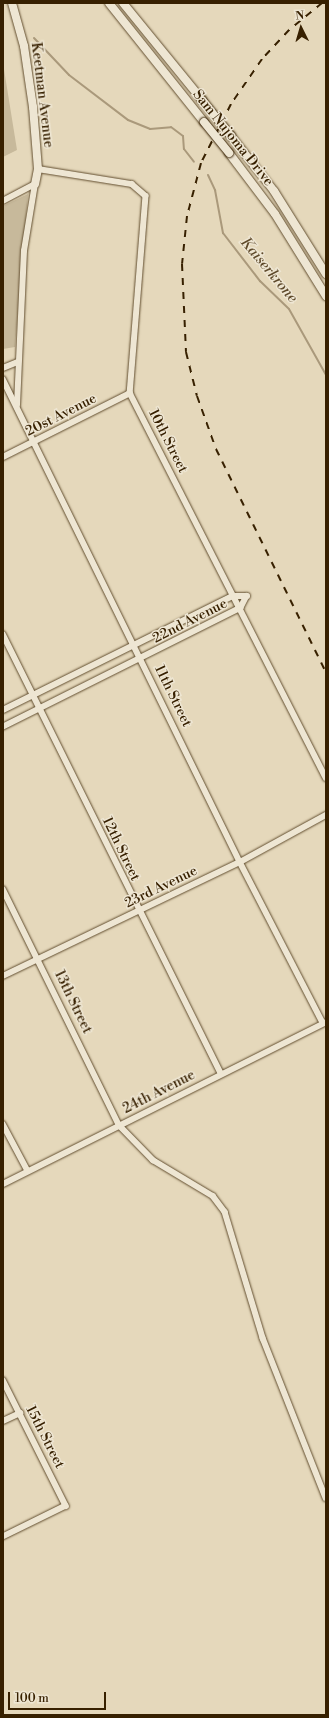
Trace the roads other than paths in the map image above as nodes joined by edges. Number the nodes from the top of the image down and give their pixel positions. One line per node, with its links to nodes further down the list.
1 (12, 3): 4 (main road, Keetman Avenue)
2 (109, 3): 8 (main road, Sam Nujoma Drive, bridge)
3 (123, 3): 7 (main road, Sam Nujoma Drive, bridge)
4 (38, 169): 5 (main road, Keetman Avenue); 12 (street)
5 (35, 184): 6 (street); 9 (street, Keetman Avenue)
6 (3, 200)
7 (326, 274)
8 (326, 296)
9 (18, 362): 10 (street); 13 (street, Keetman Avenue)
10 (3, 368)
11 (3, 379): 13 (street, 11th Street)
12 (130, 393): 14 (street, 20st Avenue); 16 (street, 10th Street)
13 (17, 406): 14 (street, 11th Street)
14 (33, 443): 15 (street, 20st Avenue); 19 (street, 11th Street)
15 (3, 457)
16 (233, 596): 17 (street, 10th Street); 17 (street, 22nd Avenue); 19 (street, 22nd Avenue)
17 (241, 608): 20 (street, 22nd Avenue); 25 (street, 10th Street)
18 (3, 634): 21 (street, 12th Street)
19 (135, 646): 20 (street, 11th Street); 21 (street, 22nd Avenue)
20 (142, 660): 22 (street, 22nd Avenue); 27 (street, 11th Street)
21 (33, 696): 22 (street, 12th Street); 23 (street, 22nd Avenue)
22 (40, 709): 24 (street, 22nd Avenue); 29 (street, 12th Street)
23 (3, 710)
24 (3, 727)
25 (326, 778)
26 (326, 815): 27 (street, 23rd Avenue)
27 (240, 862): 29 (street, 23rd Avenue); 32 (street, 11th Street)
28 (3, 889): 30 (street, 13th Street)
29 (138, 912): 30 (street, 23rd Avenue); 33 (street, 12th Street)
30 (38, 959): 31 (street, 23rd Avenue); 35 (street, 13th Street)
31 (3, 976)
32 (324, 1022): 33 (street, 24th Avenue)
33 (221, 1074): 35 (street, 24th Avenue)
34 (3, 1124): 36 (street)
35 (119, 1125): 36 (street, 24th Avenue); 41 (street, 13th Street)
36 (28, 1171): 37 (street, 24th Avenue)
37 (3, 1184)
38 (3, 1380): 39 (street, 15th Street)
39 (20, 1413): 40 (street); 42 (street, 15th Street)
40 (3, 1421)
41 (326, 1498)
42 (3, 1537)

